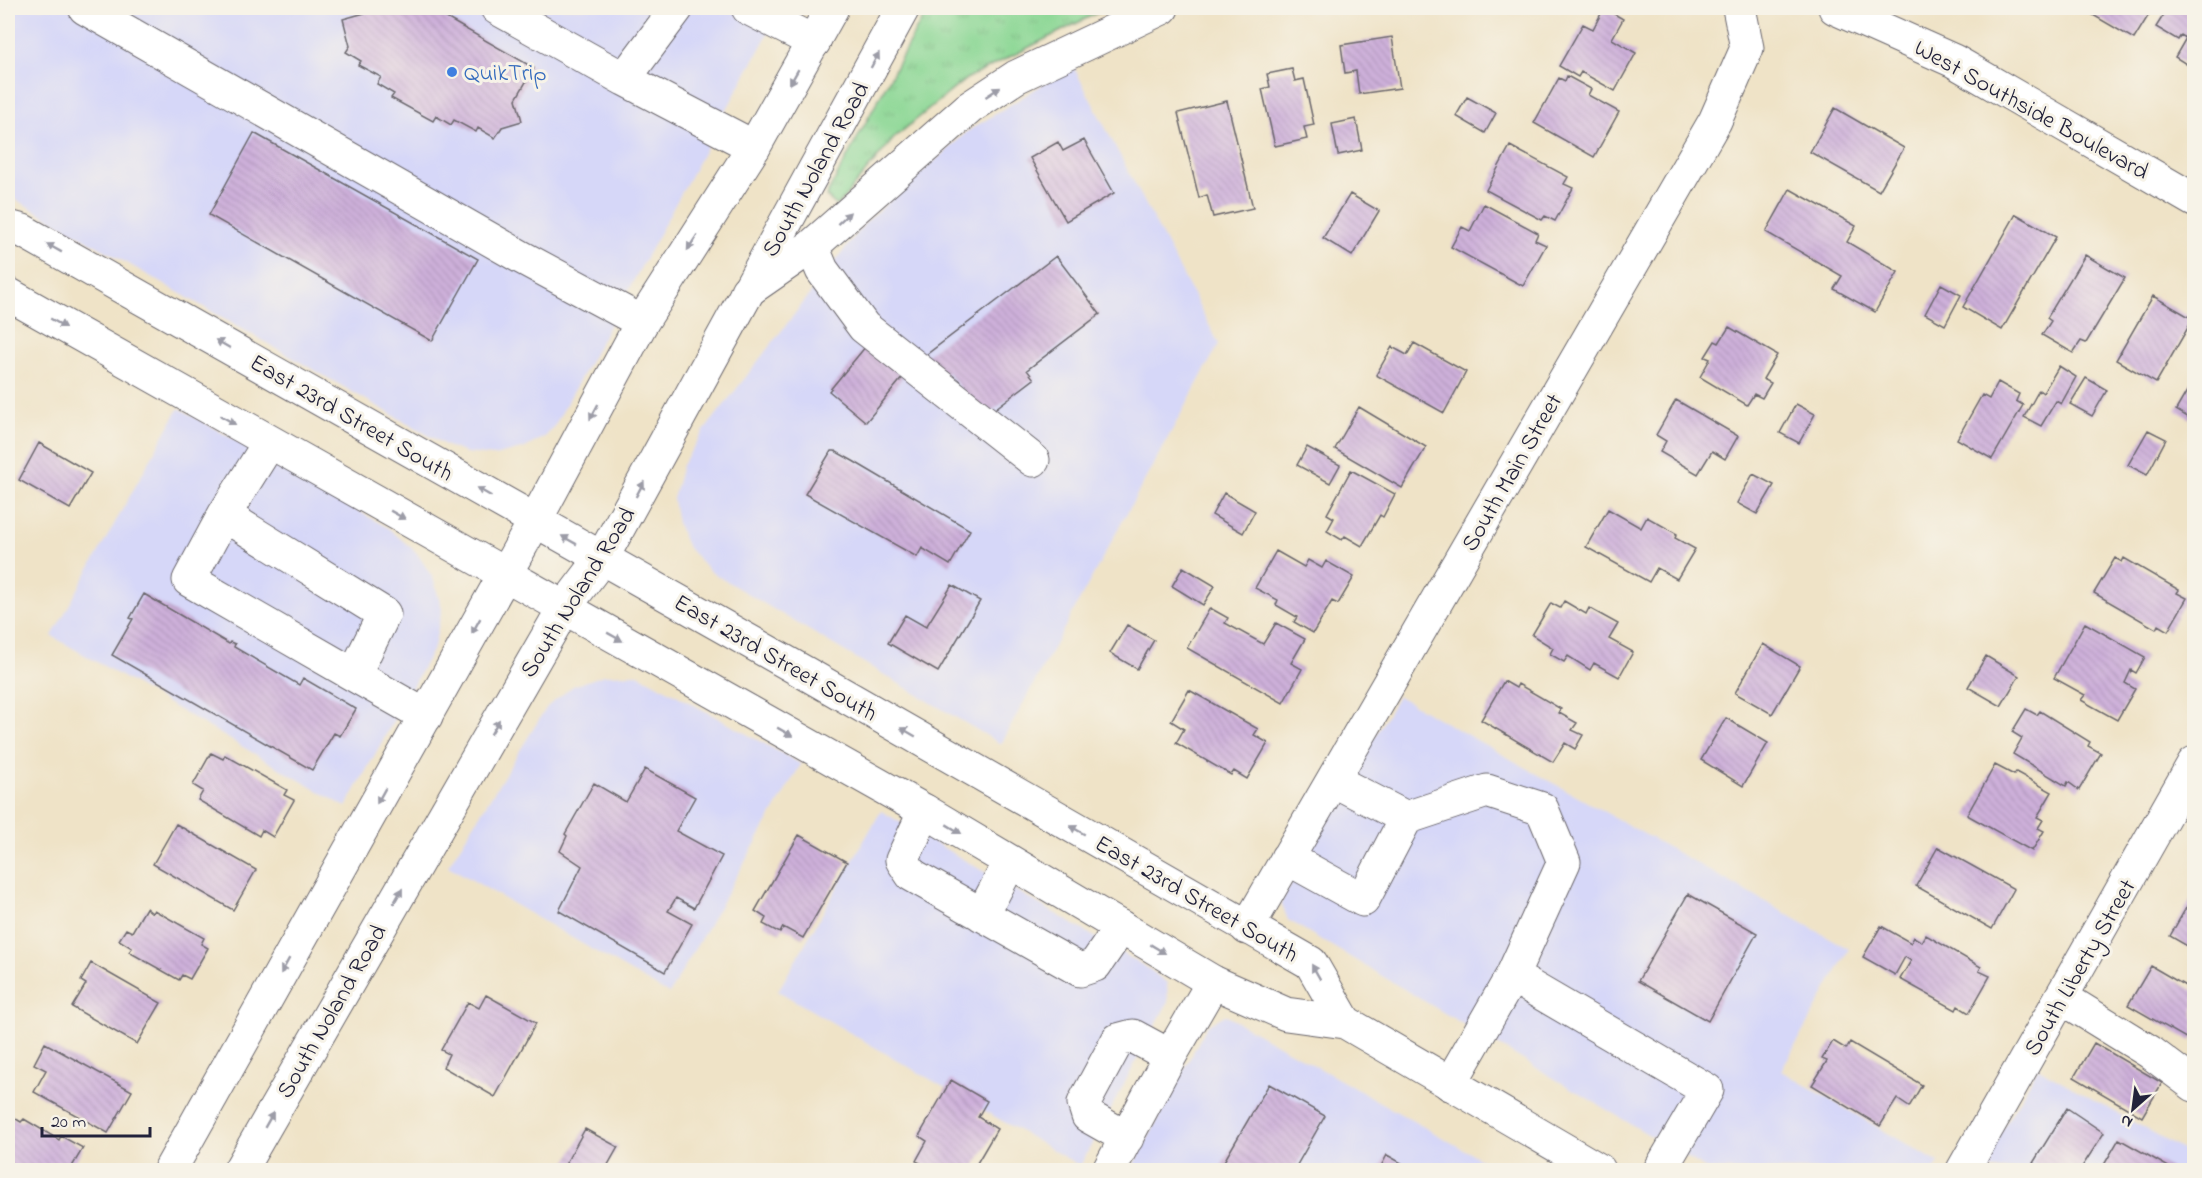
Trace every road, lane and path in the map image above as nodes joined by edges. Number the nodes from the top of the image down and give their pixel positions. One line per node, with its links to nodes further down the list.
1 (85, 8): 18 (main road)
2 (498, 8): 11 (main road)
3 (677, 8): 11 (main road)
4 (748, 8): 10 (main road)
5 (832, 8): 10 (main road)
6 (903, 8): 16 (main road, South Noland Road, one-way to 6)
7 (1162, 8): 15 (main road, one-way to 7)
8 (1739, 8): 29 (main road, South Main Street)
9 (1834, 8): 13 (main road, West Southside Boulevard)
10 (814, 42): 12 (main road, one-way to 12)
11 (624, 79): 12 (main road)
12 (754, 147): 18 (main road, one-way to 18)
13 (2194, 200)
14 (8, 227): 22 (main road, East 23rd Street South, one-way to 14)
15 (812, 246): 16 (main road); 20 (main road)
16 (747, 291): 23 (main road, South Noland Road, one-way to 16)
17 (8, 294): 19 (main road, one-way to 19)
18 (642, 322): 22 (main road, one-way to 22)
19 (269, 443): 21 (main road); 24 (main road, one-way to 24)
20 (1034, 460)
21 (224, 515): 26 (main road); 26 (main road)
22 (535, 521): 23 (main road, East 23rd Street South, one-way to 22); 24 (main road)
23 (602, 558): 25 (main road, South Noland Road); 36 (main road, East 23rd Street South, one-way to 23)
24 (504, 575): 25 (main road); 27 (main road, one-way to 27)
25 (564, 608): 30 (main road, one-way to 30); 46 (main road, South Noland Road, one-way to 25)
26 (354, 675): 27 (main road)
27 (426, 716): 45 (main road, one-way to 45)
28 (2194, 763): 39 (main road, South Liberty Street)
29 (1333, 780): 31 (main road); 32 (main road, South Main Street)
30 (925, 811): 33 (main road, one-way to 33); 34 (main road)
31 (1406, 818): 32 (main road); 37 (main road)
32 (1287, 858): 36 (main road, South Main Street)
33 (1010, 862): 34 (main road); 35 (main road)
34 (982, 915): 35 (main road)
35 (1121, 927): 38 (main road, one-way to 38)
36 (1247, 928): 40 (main road, East 23rd Street South, one-way to 36)
37 (1512, 976): 42 (main road); 49 (main road)
38 (1213, 981): 40 (main road); 41 (main road)
39 (2061, 997): 43 (main road); 50 (main road, South Liberty Street)
40 (1345, 1022): 42 (main road)
41 (1170, 1056): 44 (main road); 44 (main road)
42 (1450, 1083): 48 (main road)
43 (2194, 1085)
44 (1127, 1138): 47 (main road)
45 (170, 1170)
46 (240, 1170)
47 (1109, 1170)
48 (1599, 1170)
49 (1660, 1170)
50 (1963, 1170)

